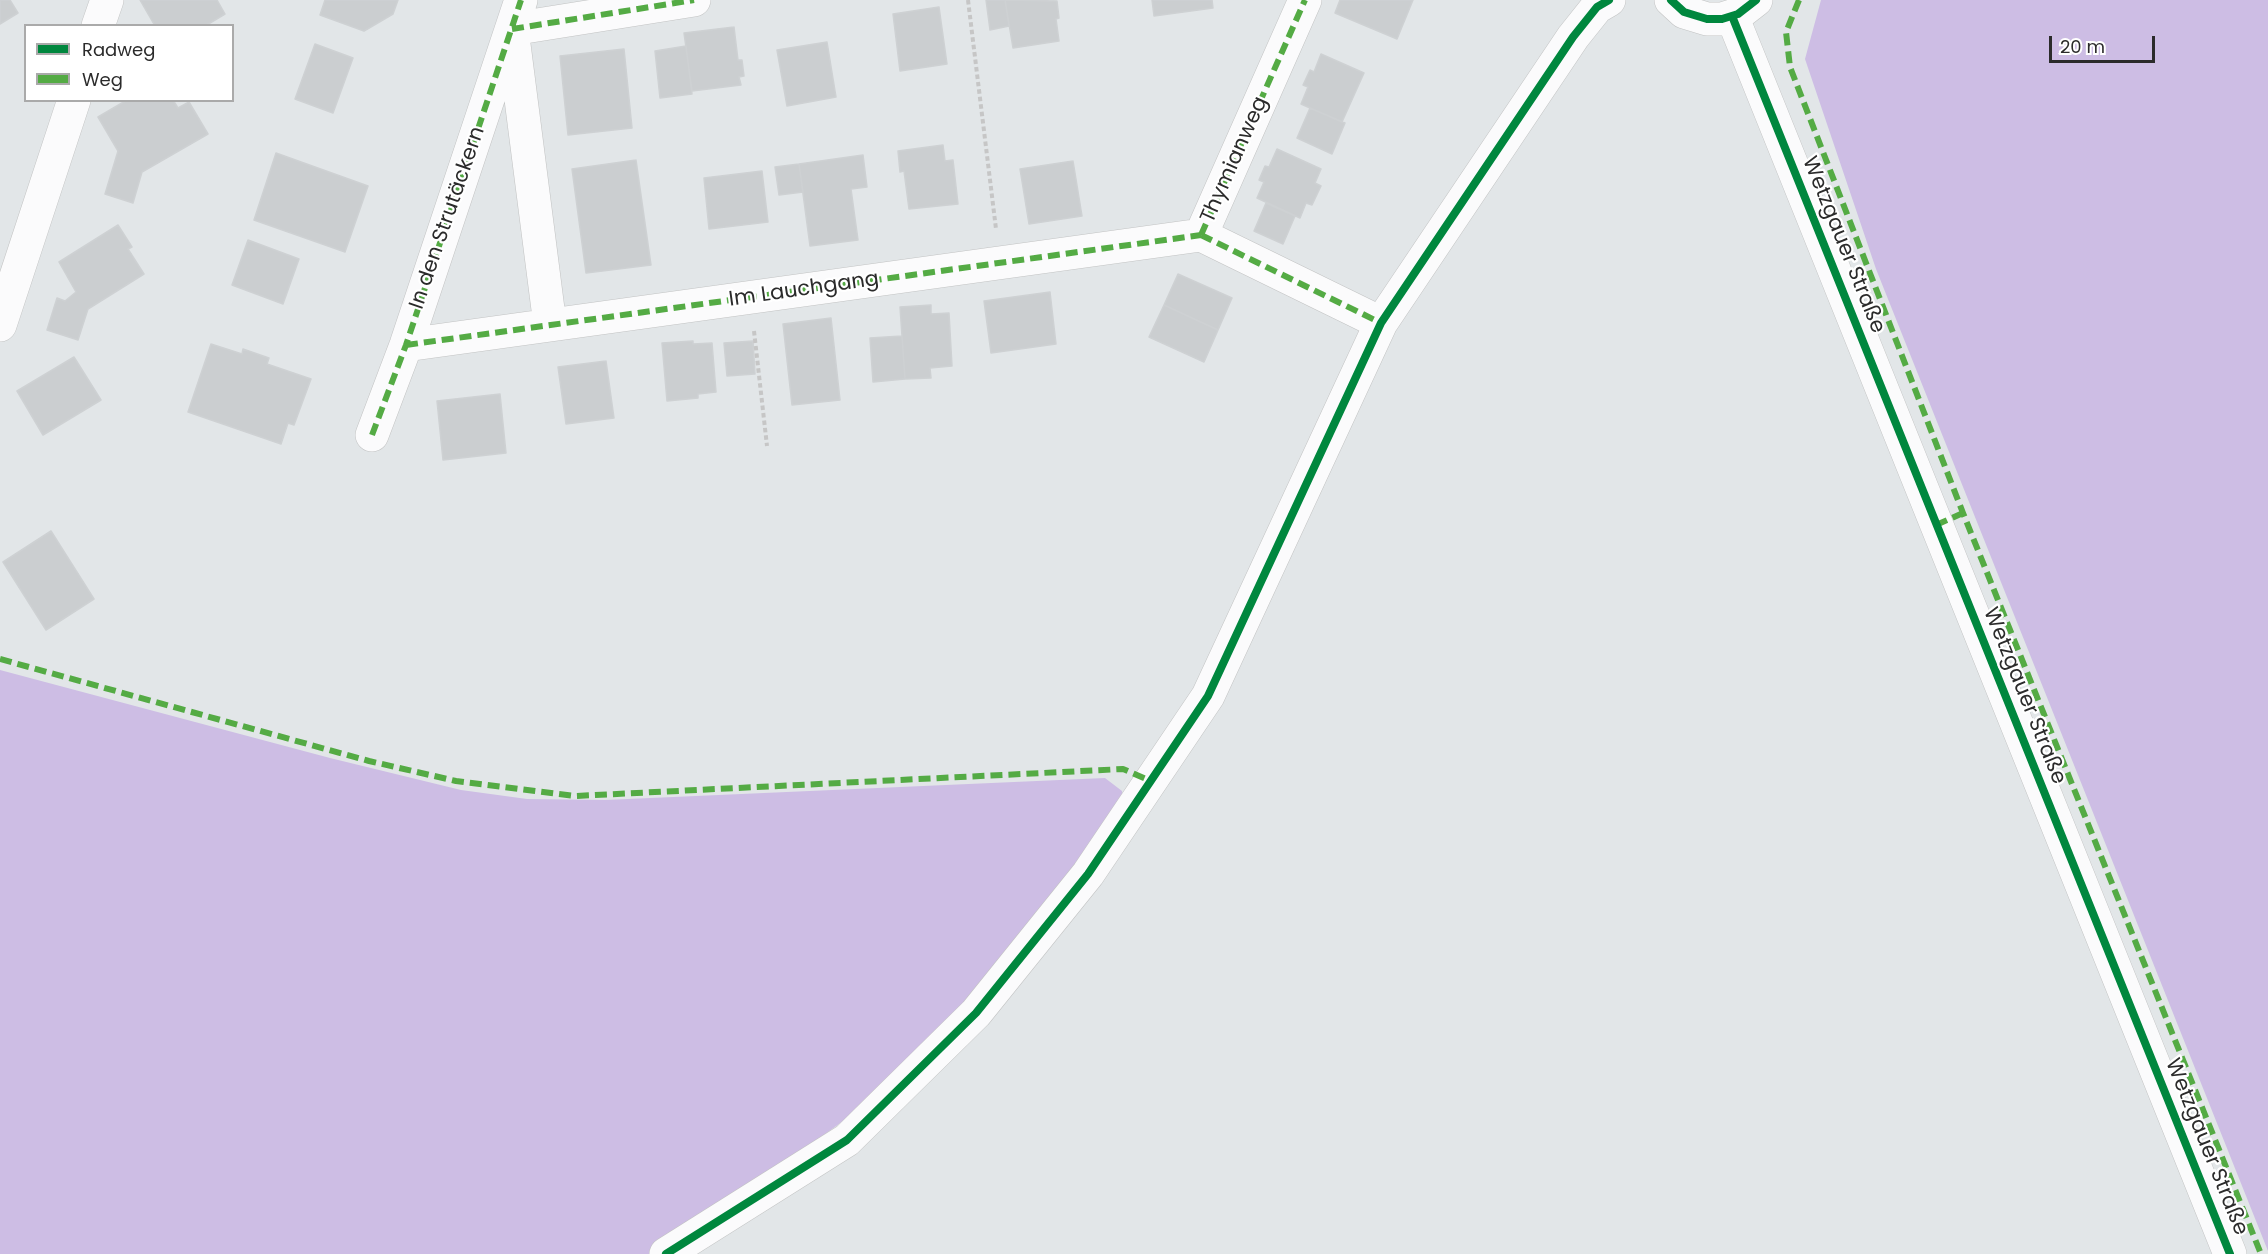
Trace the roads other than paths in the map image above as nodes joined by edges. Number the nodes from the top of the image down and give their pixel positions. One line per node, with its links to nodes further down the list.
1 (107, 0): 9 (street)
2 (694, 0): 6 (street)
3 (1305, 0): 11 (street, Thymianweg)
4 (1608, 0): 12 (street)
5 (1671, 0): 7 (street)
6 (648, 4): 8 (street)
7 (1744, 8): 18 (street, Wetzgauer Straße)
8 (516, 15): 14 (street); 15 (street, In den Strutäckern)
9 (99, 24)
10 (73, 102): 13 (street)
11 (1201, 235): 12 (street, Thymianweg); 14 (street, Im Lauchgang)
12 (1381, 323): 17 (street)
13 (0, 325)
14 (550, 325): 15 (street, Im Lauchgang)
15 (406, 345): 16 (street, In den Strutäckern)
16 (372, 435)
17 (666, 1254)
18 (2230, 1254)

